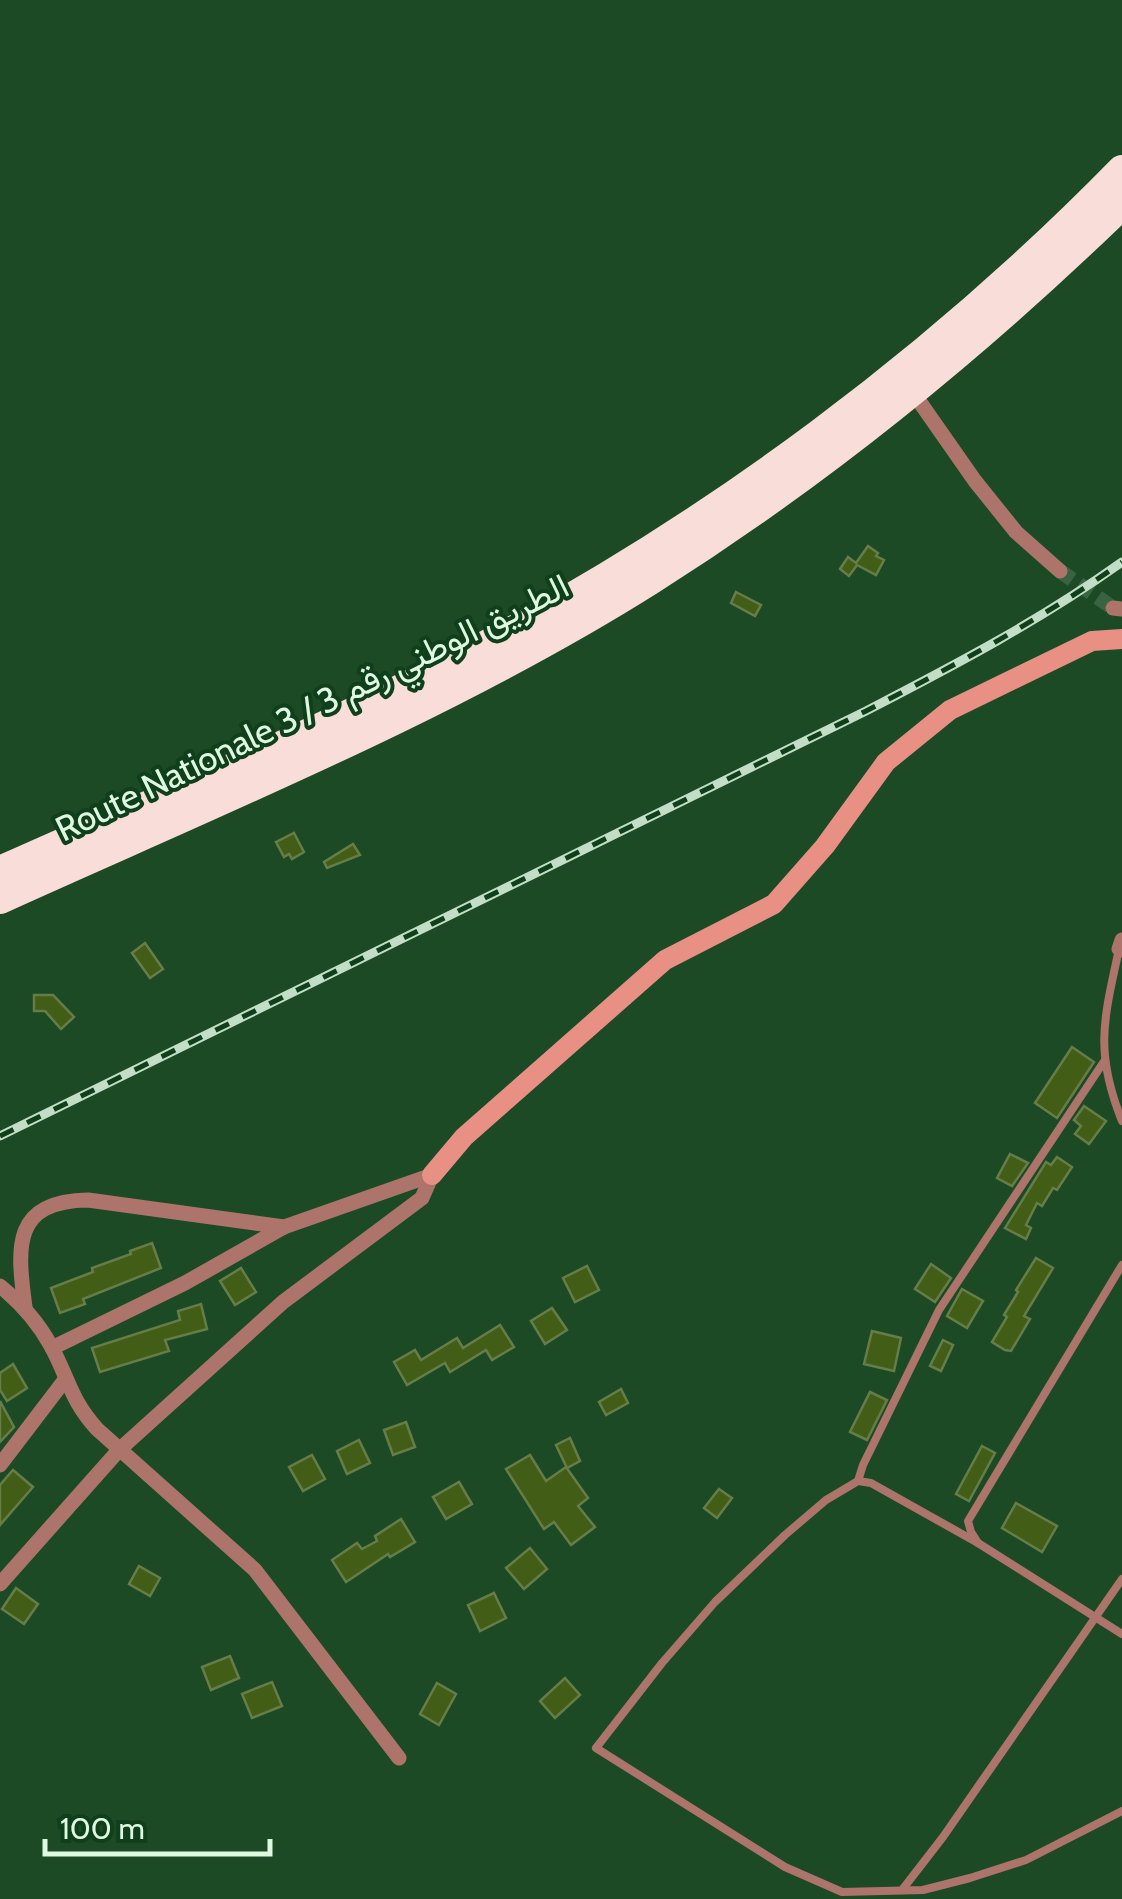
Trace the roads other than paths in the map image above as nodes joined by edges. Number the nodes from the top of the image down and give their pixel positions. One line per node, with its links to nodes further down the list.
1 (1122, 170): 3 (highway, Route Nationale 3 / الطريق الوطني رقم 3)
2 (1122, 204): 3 (highway, Route Nationale 3 / الطريق الوطني رقم 3)
3 (906, 383): 4 (street); 6 (highway, Route Nationale 3 / الطريق الوطني رقم 3); 7 (highway, Route Nationale 3 / الطريق الوطني رقم 3)
4 (1060, 572)
5 (1122, 639): 11 (street)
6 (0, 871)
7 (0, 900)
8 (1121, 946): 9 (lane)
9 (1105, 1060): 10 (lane); 20 (lane)
10 (1122, 1121)
11 (432, 1175): 12 (street); 18 (street)
12 (284, 1227): 15 (street); 16 (street)
13 (1122, 1265): 21 (lane)
14 (0, 1286): 15 (street)
15 (25, 1307): 16 (street)
16 (52, 1348): 17 (street)
17 (64, 1382): 18 (street); 19 (street)
18 (119, 1450): 23 (street); 26 (street)
19 (0, 1465)
20 (858, 1481): 21 (lane); 28 (lane)
21 (978, 1543): 24 (lane)
22 (1122, 1579): 24 (lane)
23 (0, 1584)
24 (1094, 1617): 25 (lane); 28 (lane)
25 (1122, 1634)
26 (399, 1758)
27 (1122, 1812): 28 (lane)
28 (902, 1891)

